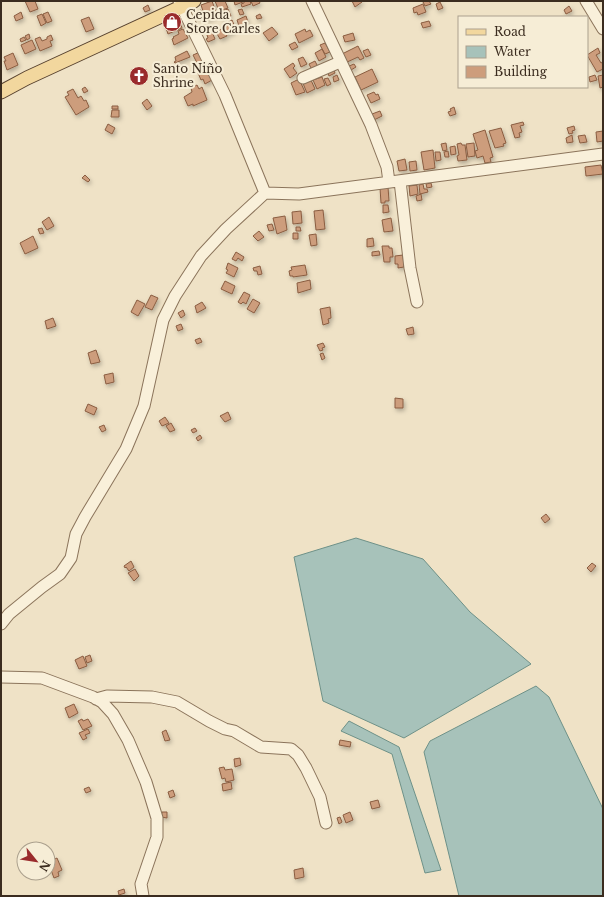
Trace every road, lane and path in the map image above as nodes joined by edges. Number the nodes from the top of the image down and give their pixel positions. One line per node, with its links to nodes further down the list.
1 (312, 1): 5 (street)
2 (586, 1): 4 (street)
3 (185, 3): 7 (main road); 10 (street)
4 (603, 29)
5 (340, 62): 6 (street); 9 (street)
6 (303, 78)
7 (1, 92)
8 (603, 154): 9 (street)
9 (394, 181): 10 (street); 11 (street)
10 (265, 193): 12 (street)
11 (417, 302)
12 (1, 624)
13 (1, 677): 14 (street)
14 (96, 698): 15 (street); 16 (street)
15 (326, 823)
16 (143, 896)

